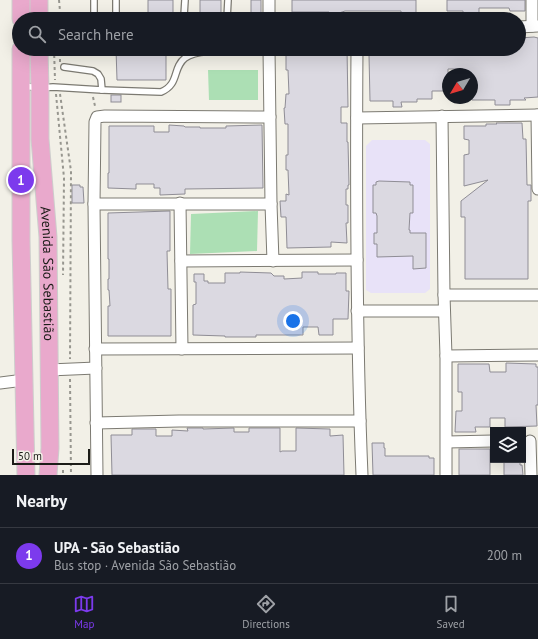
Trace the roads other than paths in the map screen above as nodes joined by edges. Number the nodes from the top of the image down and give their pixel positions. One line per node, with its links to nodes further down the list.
1 (94, 0): 7 (lane)
2 (116, 0): 8 (lane)
3 (185, 0): 9 (lane)
4 (228, 0): 10 (lane)
5 (269, 0): 11 (street)
6 (532, 0): 12 (street)
7 (94, 12)
8 (116, 12)
9 (184, 12)
10 (227, 12)
11 (269, 12)
12 (535, 26)
13 (21, 56): 19 (main road, Avenida São Sebastião)
14 (39, 56): 20 (main road, Avenida São Sebastião)
15 (189, 56): 21 (lane)
16 (269, 56): 24 (street)
17 (358, 56): 25 (street)
18 (62, 66): 21 (lane)
19 (22, 86): 20 (lane); 31 (main road, Avenida São Sebastião)
20 (40, 88): 21 (lane); 30 (main road, Avenida São Sebastião)
21 (102, 90)
22 (442, 116): 23 (street); 25 (street); 35 (street)
23 (538, 116): 26 (street)
24 (270, 117): 28 (street); 29 (street)
25 (357, 118): 32 (street)
26 (538, 189)
27 (180, 203): 28 (street); 29 (street); 33 (street)
28 (94, 204): 40 (street)
29 (271, 204): 34 (street)
30 (48, 237): 31 (main road); 45 (main road, Avenida São Sebastião)
31 (21, 240): 46 (main road, Avenida São Sebastião)
32 (357, 260): 34 (street); 37 (street)
33 (181, 261): 34 (street); 41 (street)
34 (273, 261)
35 (444, 295): 36 (street); 38 (street)
36 (538, 295)
37 (357, 311): 38 (street); 39 (street)
38 (444, 311): 43 (street)
39 (358, 348): 41 (street); 48 (street)
40 (96, 349): 41 (street); 44 (street)
41 (182, 349)
42 (538, 355): 43 (street)
43 (446, 356): 51 (street)
44 (96, 368): 45 (street); 49 (street)
45 (49, 370): 54 (main road, Avenida São Sebastião)
46 (24, 380): 47 (street); 53 (main road, Avenida São Sebastião)
47 (0, 383)
48 (360, 421): 49 (street); 58 (street)
49 (96, 424): 57 (street)
50 (530, 441): 60 (street)
51 (447, 442): 52 (street); 59 (street)
52 (490, 442)
53 (26, 448): 54 (main road); 55 (main road, Avenida São Sebastião)
54 (50, 448): 56 (main road, Avenida São Sebastião)
55 (26, 475)
56 (48, 475)
57 (97, 475)
58 (362, 475)
59 (446, 475)
60 (531, 475)

